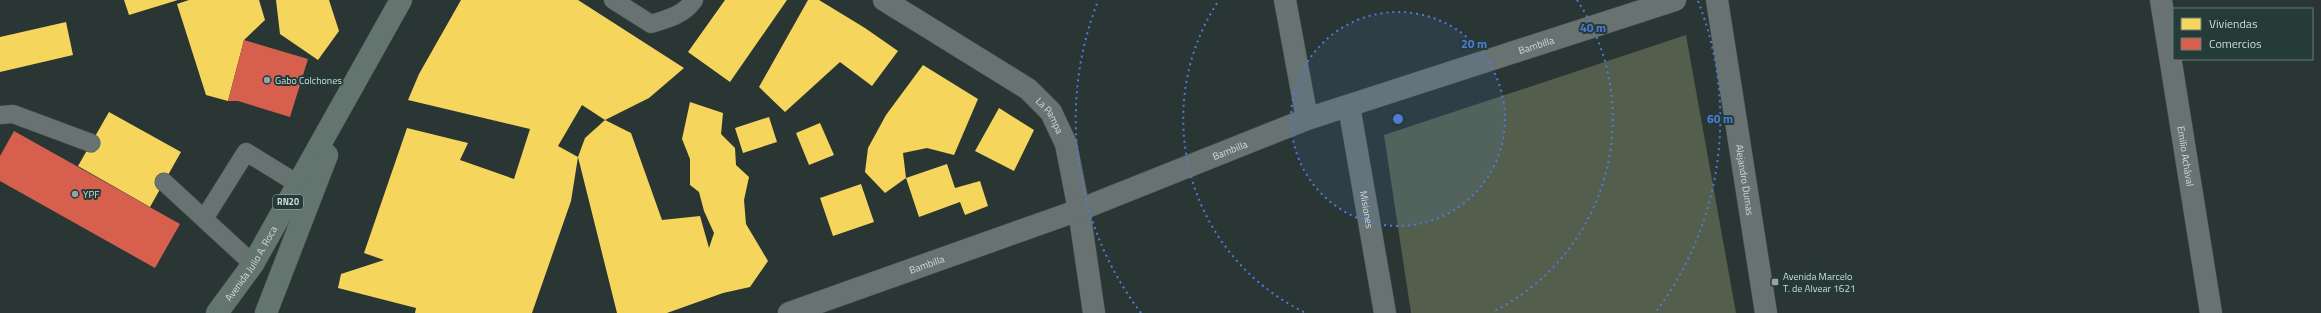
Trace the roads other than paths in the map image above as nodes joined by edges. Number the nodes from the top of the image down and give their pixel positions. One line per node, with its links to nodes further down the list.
1 (401, 0): 9 (main road, Avenida Julio A. Roca / RN20)
2 (613, 0): 3 (lane)
3 (694, 0)
4 (884, 0): 16 (street, La Pampa)
5 (1285, 0): 12 (street)
6 (1675, 0): 10 (street, Bambilla)
7 (1717, 0): 24 (street, Alejandro Dumas)
8 (2161, 0): 25 (street, Emilio Achával)
9 (354, 87): 15 (main road, Avenida Julio A. Roca / RN20); 20 (main road, Avenida Julio A. Roca / RN20)
10 (1349, 106): 12 (street, Bambilla); 23 (street, Misiones)
11 (0, 115): 13 (lane)
12 (1307, 119): 16 (street, Bambilla)
13 (91, 144)
14 (164, 182): 17 (lane)
15 (298, 184): 17 (lane); 18 (main road, Avenida Julio A. Roca / RN20)
16 (1079, 210): 21 (street, Bambilla); 22 (street, La Pampa)
17 (204, 219): 18 (lane)
18 (253, 264): 19 (main road, Avenida Julio A. Roca / RN20)
19 (217, 313)
20 (266, 313)
21 (789, 313)
22 (1094, 313)
23 (1385, 313)
24 (1766, 313)
25 (2210, 313)

